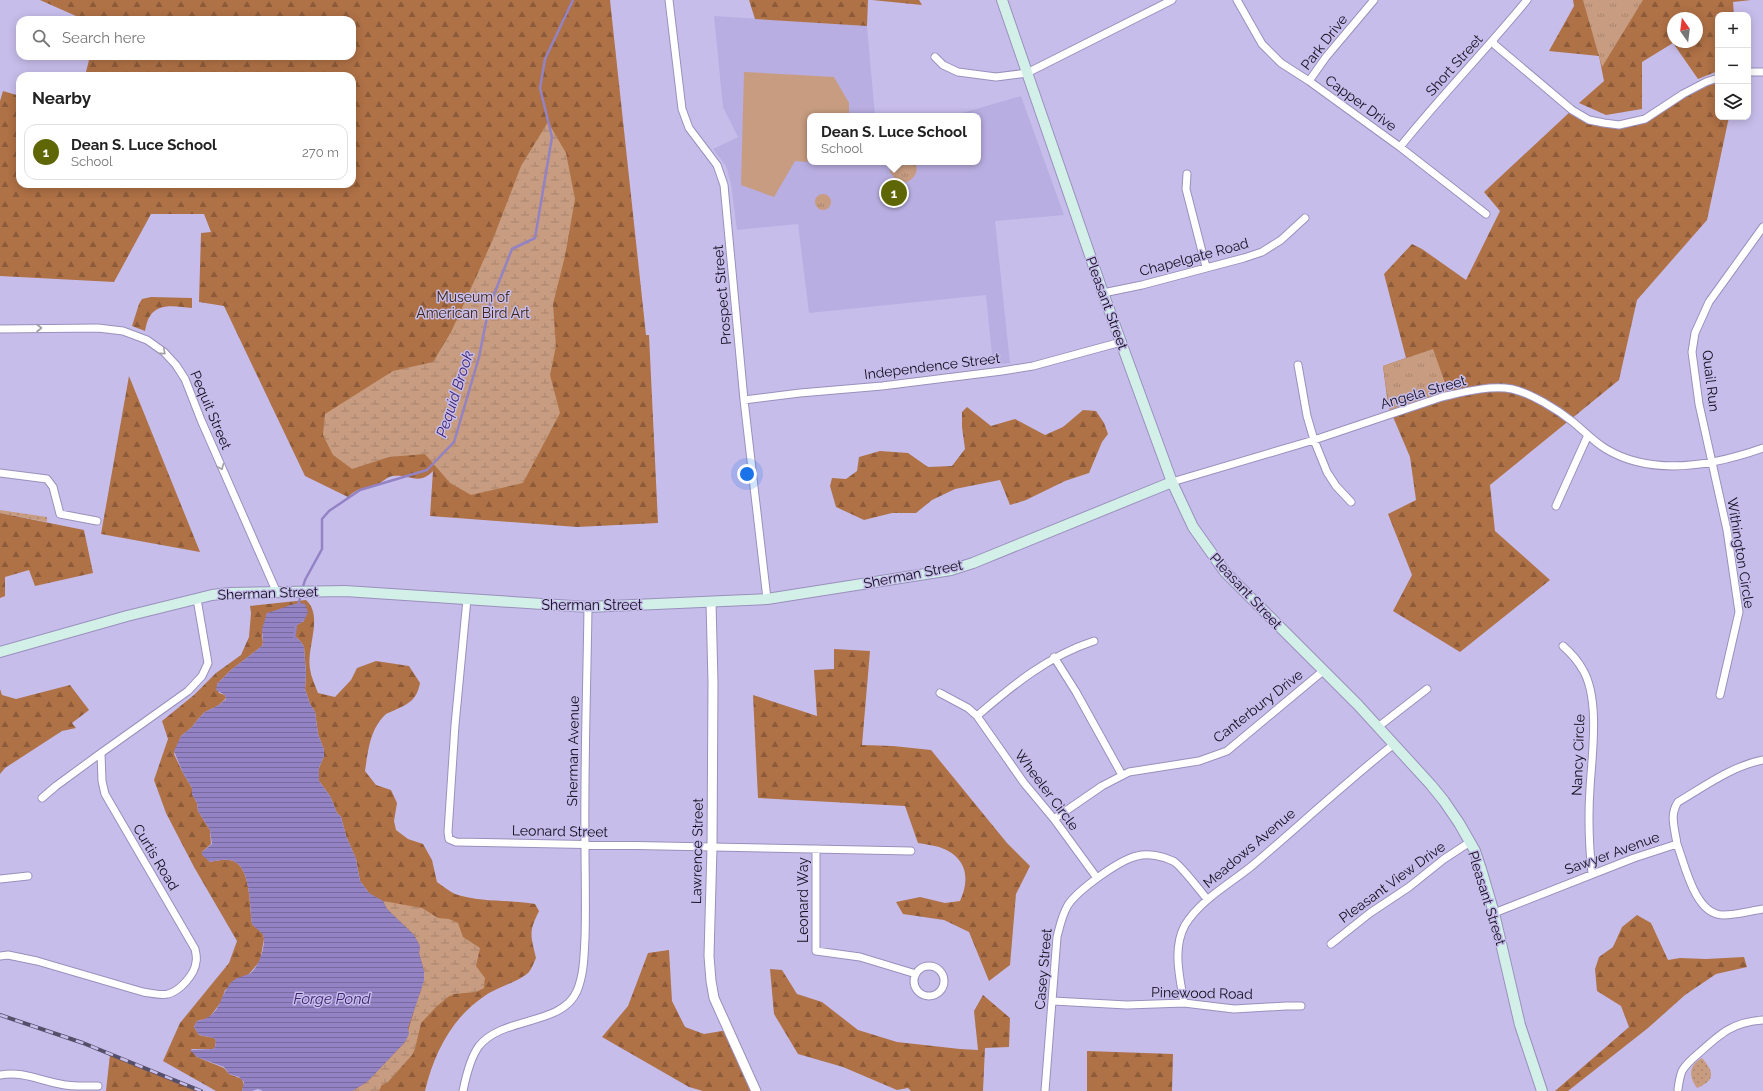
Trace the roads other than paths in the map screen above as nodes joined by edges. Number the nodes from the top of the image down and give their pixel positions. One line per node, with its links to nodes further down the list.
1 (669, 0): 24 (street, Prospect Street)
2 (1002, 0): 11 (main road, Pleasant Street)
3 (1172, 0): 11 (street)
4 (1237, 0): 13 (street, Capper Drive)
5 (1374, 0): 13 (street, Park Drive)
6 (1527, 0): 7 (street, Short Street)
7 (1493, 41): 12 (street); 14 (street, Short Street)
8 (935, 57): 11 (street)
9 (1751, 72): 10 (street)
10 (1763, 72)
11 (1027, 73): 20 (main road, Pleasant Street)
12 (1715, 79)
13 (1309, 81): 14 (street, Capper Drive)
14 (1400, 147): 16 (street, Capper Drive)
15 (1187, 174): 19 (street)
16 (1486, 214)
17 (1305, 218): 19 (street, Chapelgate Road)
18 (1763, 227): 28 (street, Quail Run)
19 (1206, 267): 20 (street, Chapelgate Road)
20 (1103, 293): 22 (main road, Pleasant Street)
21 (0, 329): 34 (street, Pequit Street, one-way to 34)
22 (1121, 342): 24 (street, Independence Street); 30 (main road, Pleasant Street)
23 (1298, 365): 26 (street)
24 (744, 400): 37 (street, Prospect Street)
25 (1588, 435): 26 (street, Angela Street); 28 (street, Angela Street); 32 (street)
26 (1314, 440): 30 (street, Angela Street); 31 (street)
27 (1763, 448): 28 (street, Angela Street)
28 (1712, 461): 47 (street, Withington Circle)
29 (0, 473): 33 (street)
30 (1172, 482): 37 (main road, Sherman Street); 44 (main road, Pleasant Street)
31 (1352, 502)
32 (1556, 506)
33 (97, 521)
34 (277, 593): 35 (main road, Sherman Street); 36 (main road, Sherman Street)
35 (197, 599): 42 (main road, Sherman Street); 51 (street)
36 (467, 599): 39 (main road, Sherman Street); 57 (street, Leonard Street)
37 (767, 599): 38 (main road, Sherman Street)
38 (711, 602): 39 (main road, Sherman Street); 59 (street, Lawrence Street)
39 (588, 607): 57 (street, Sherman Avenue)
40 (1094, 641): 43 (street)
41 (1563, 646): 62 (street, Nancy Circle)
42 (0, 652)
43 (1054, 657): 48 (street); 53 (street)
44 (1323, 671): 49 (main road, Pleasant Street); 53 (street, Canterbury Drive)
45 (1427, 689): 49 (street)
46 (940, 693): 48 (street, Wheeler Circle)
47 (1720, 695)
48 (977, 716): 55 (street, Wheeler Circle)
49 (1378, 727): 50 (main road, Pleasant Street)
50 (1394, 744): 56 (main road, Pleasant Street); 66 (street, Meadows Avenue)
51 (101, 753): 54 (street); 70 (street, Curtis Road)
52 (1763, 760): 58 (street, Sawyer Avenue)
53 (1122, 775): 55 (street, Canterbury Drive)
54 (42, 798)
55 (1054, 819): 65 (street, Wheeler Circle)
56 (1470, 842): 68 (main road, Pleasant Street); 69 (street, Pleasant View Drive)
57 (585, 844): 59 (street, Leonard Street); 79 (street, Sherman Avenue)
58 (1677, 844): 62 (street, Sawyer Avenue); 67 (street)
59 (712, 847): 60 (street, Leonard Street); 80 (street, Lawrence Street)
60 (816, 849): 61 (street, Leonard Street); 71 (street, Leonard Way)
61 (911, 851)
62 (1592, 874): 68 (street, Sawyer Avenue)
63 (28, 876): 64 (street)
64 (0, 878)
65 (1097, 878): 66 (street, Casey Street); 72 (street, Casey Street)
66 (1207, 899): 73 (street, Meadows Avenue)
67 (1763, 909)
68 (1494, 913): 82 (main road, Pleasant Street)
69 (1331, 944)
70 (0, 956)
71 (916, 974): 71 (street)
72 (1053, 1001): 73 (street, Pinewood Road); 81 (street, Casey Street)
73 (1184, 1003): 74 (street, Pinewood Road)
74 (1301, 1006)
75 (1763, 1020): 78 (street)
76 (0, 1075): 77 (street)
77 (98, 1086)
78 (1678, 1089)
79 (463, 1091)
80 (756, 1091)
81 (1045, 1091)
82 (1542, 1091)

